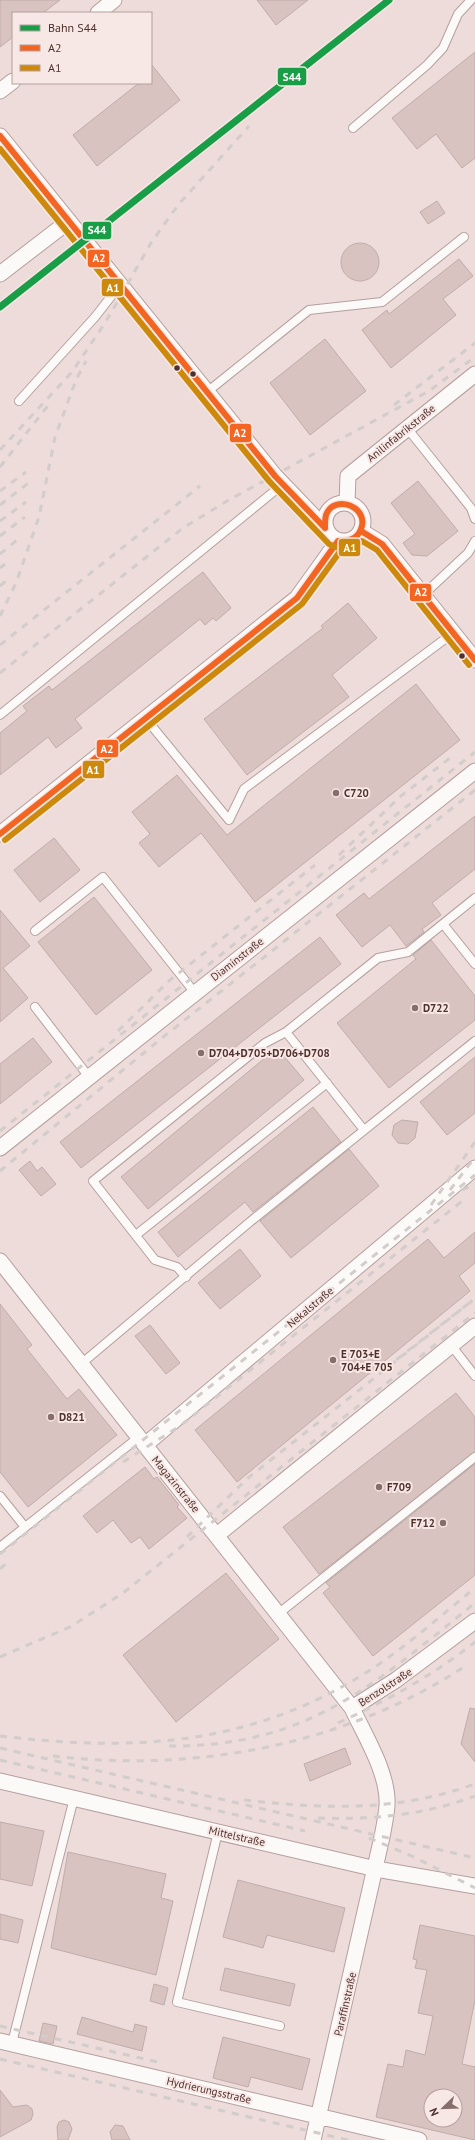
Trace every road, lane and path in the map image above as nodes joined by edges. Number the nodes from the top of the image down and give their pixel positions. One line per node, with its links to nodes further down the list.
1 (114, 0): 3 (street)
2 (471, 0): 6 (lane)
3 (99, 12)
4 (12, 82): 5 (street)
5 (0, 91)
6 (353, 128)
7 (0, 136): 8 (street)
8 (69, 221): 10 (street); 11 (street)
9 (464, 236): 13 (lane)
10 (0, 274)
11 (120, 285): 13 (street); 14 (lane)
12 (475, 374): 15 (street, Anilinfabrikstraße)
13 (207, 392): 16 (street)
14 (19, 400)
15 (407, 428): 17 (street, Anilinfabrikstraße); 18 (lane)
16 (283, 484): 19 (street); 26 (lane)
17 (348, 503): 19 (street); 20 (street)
18 (475, 519)
19 (325, 528): 21 (street)
20 (361, 531): 21 (street); 23 (street)
21 (338, 541): 27 (street)
22 (475, 541): 23 (lane)
23 (423, 595): 24 (street)
24 (453, 633): 25 (street); 27 (lane)
25 (475, 660)
26 (0, 715)
27 (146, 719): 29 (street)
28 (475, 771): 34 (street, Diaminstraße)
29 (0, 834)
30 (475, 898): 31 (lane)
31 (443, 924): 33 (lane); 36 (lane)
32 (35, 931): 34 (lane)
33 (475, 964)
34 (194, 993): 38 (street, Diaminstraße)
35 (35, 1007): 38 (lane)
36 (286, 1032): 39 (lane); 43 (lane)
37 (475, 1041): 40 (lane)
38 (89, 1077): 41 (street, Diaminstraße)
39 (327, 1083): 40 (lane); 43 (lane)
40 (364, 1130): 45 (lane)
41 (0, 1148)
42 (475, 1168): 50 (street, Nekalstraße)
43 (136, 1235): 45 (lane)
44 (0, 1261): 48 (street, Magazinstraße)
45 (186, 1277): 48 (lane)
46 (475, 1326): 47 (street)
47 (451, 1345): 49 (lane); 54 (street)
48 (81, 1364): 50 (street, Magazinstraße)
49 (475, 1376)
50 (142, 1441): 53 (lane); 54 (street, Magazinstraße)
51 (475, 1457): 56 (lane)
52 (0, 1496): 53 (lane)
53 (26, 1527): 55 (lane)
54 (217, 1535): 56 (street, Magazinstraße)
55 (0, 1547)
56 (278, 1614): 58 (street, Magazinstraße)
57 (475, 1621): 58 (street, Benzolstraße)
58 (352, 1708): 62 (street, Benzolstraße)
59 (0, 1782): 60 (street, Mittelstraße)
60 (74, 1798): 61 (street, Mittelstraße); 65 (lane)
61 (218, 1832): 62 (street, Mittelstraße); 64 (lane)
62 (376, 1868): 63 (street, Mittelstraße); 66 (street, Paraffinstraße)
63 (475, 1886)
64 (280, 2026)
65 (6, 2042): 66 (street, Hydrierungsstraße)
66 (319, 2116): 67 (street, Paraffinstraße); 68 (street, Hydrierungsstraße)
67 (313, 2140)
68 (419, 2140)

